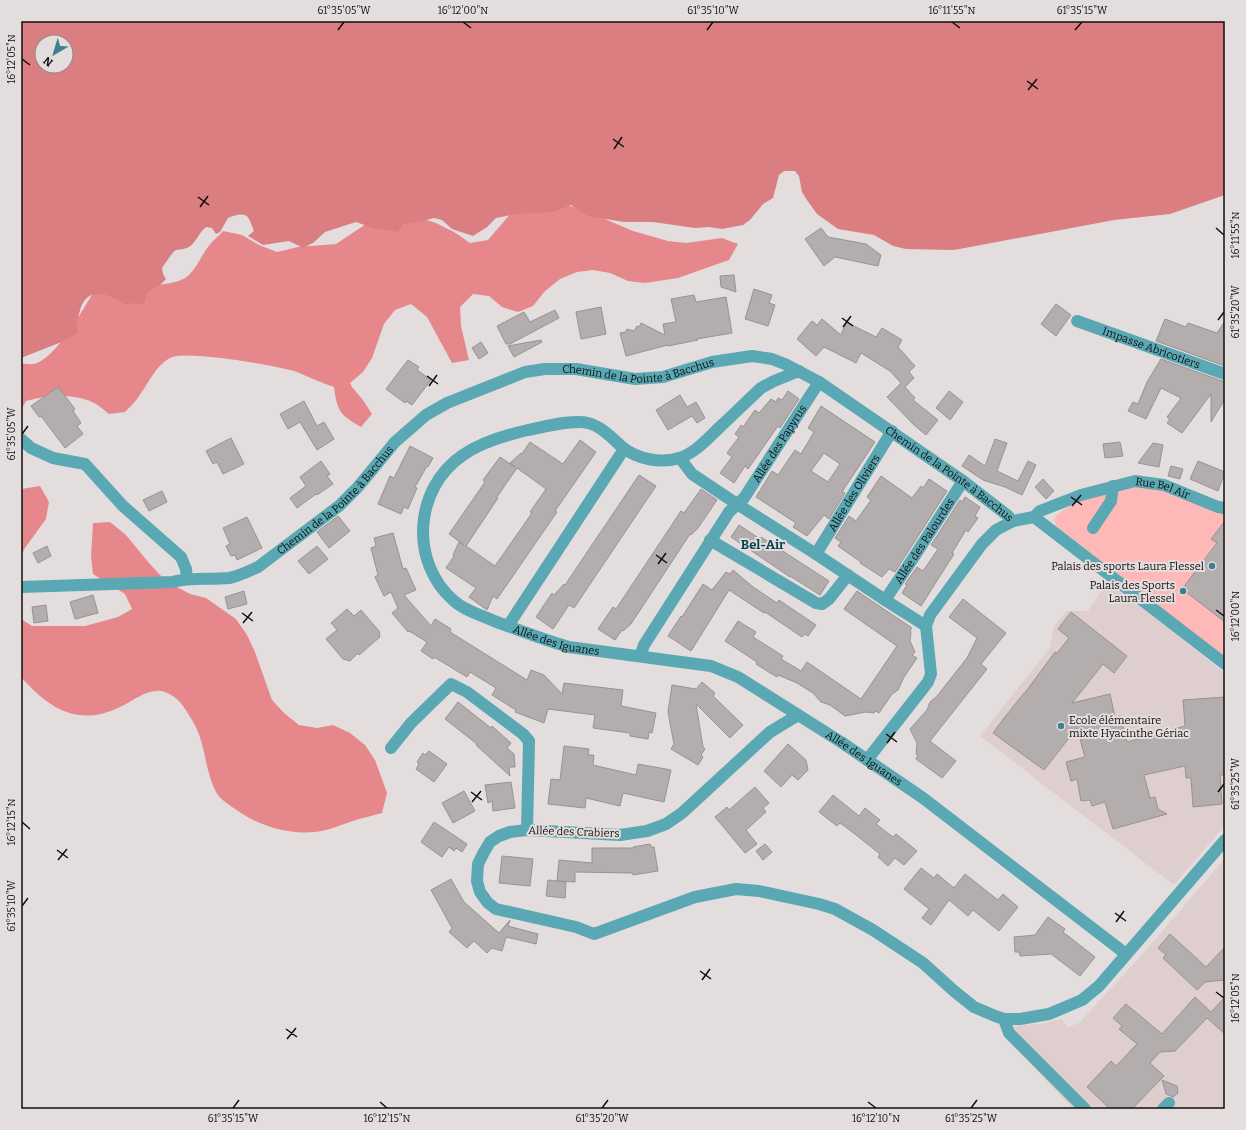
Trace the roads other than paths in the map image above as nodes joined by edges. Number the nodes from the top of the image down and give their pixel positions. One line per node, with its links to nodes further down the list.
1 (1077, 321): 3 (street, Impasse Abricotiers)
2 (799, 371): 4 (street, Chemin de la Pointe à Bacchus); 8 (street, Allée des Iguanes); 19 (street, Chemin de la Pointe à Bacchus)
3 (1225, 374)
4 (819, 382): 5 (street, Chemin de la Pointe à Bacchus); 11 (street, Allée des Papyrus)
5 (892, 431): 9 (street, Chemin de la Pointe à Bacchus); 17 (street, Allée des Oliviers)
6 (21, 439): 19 (street)
7 (624, 448): 8 (street, Allée des Iguanes); 22 (street); 22 (street, Allée des Iguanes)
8 (680, 458): 11 (street)
9 (963, 481): 14 (street, Chemin de la Pointe à Bacchus); 21 (street, Allée des Palourdes)
10 (1113, 486): 12 (street, Rue Bel Air); 13 (street, Rue Bel Air); 15 (street)
11 (737, 504): 16 (street, Allée des Papyrus); 17 (street)
12 (1225, 508)
13 (1034, 517): 14 (street, Chemin de la Pointe à Bacchus); 25 (street)
14 (1013, 521): 23 (street)
15 (1093, 528)
16 (710, 540): 18 (street); 24 (street, Allée des Papyrus)
17 (816, 554): 18 (street)
18 (848, 575): 21 (street)
19 (187, 579): 20 (street, Chemin de la Pointe à Bacchus)
20 (21, 587)
21 (884, 600): 23 (street)
22 (508, 626): 24 (street, Allée des Iguanes)
23 (926, 626): 28 (street)
24 (640, 656): 26 (street, Allée des Iguanes)
25 (1225, 664)
26 (798, 715): 28 (street, Allée des Iguanes); 29 (street, Allée des Crabiers)
27 (391, 748): 29 (street)
28 (868, 760): 31 (street, Allée des Iguanes)
29 (527, 830): 32 (street, Allée des Crabiers)
30 (1225, 840): 31 (street)
31 (1126, 954): 32 (street)
32 (1004, 1019): 33 (street)
33 (1085, 1109)

